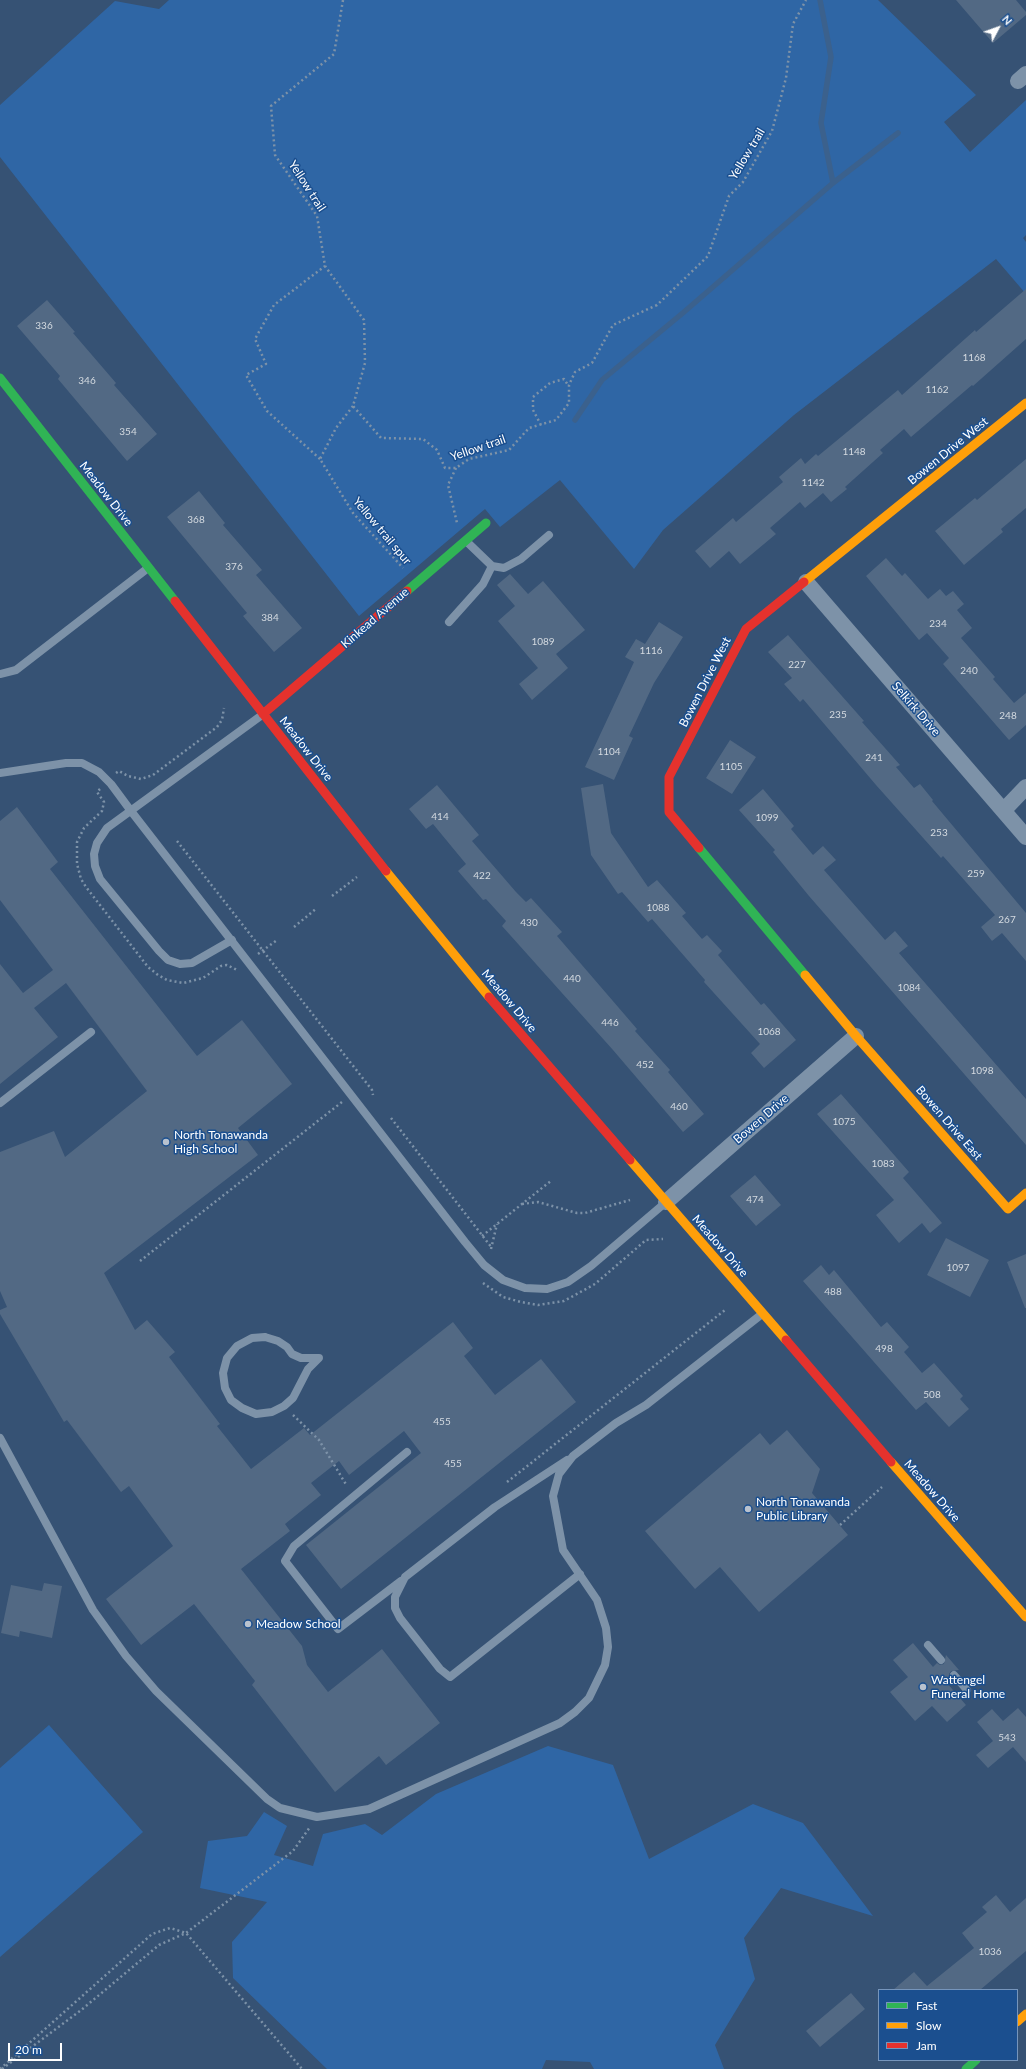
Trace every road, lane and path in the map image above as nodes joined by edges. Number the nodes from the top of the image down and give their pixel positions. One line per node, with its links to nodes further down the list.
1 (342, 0): 3 (path, Yellow trail)
2 (806, 0): 5 (path, Yellow trail)
3 (325, 266): 7 (path, Yellow trail); 9 (path, Yellow trail spur)
4 (0, 378): 15 (street, Meadow Drive)
5 (569, 385): 8 (path, Yellow trail); 8 (path)
6 (1026, 403): 16 (street, Bowen Drive West)
7 (353, 406): 9 (path); 10 (path, Yellow trail)
8 (541, 425): 10 (path, Yellow trail)
9 (320, 459): 17 (path, Yellow trail spur)
10 (456, 468): 13 (path)
11 (486, 523): 13 (street, Kinkead Avenue)
12 (549, 535): 14 (lane)
13 (466, 541): 14 (lane); 17 (street, Kinkead Avenue)
14 (492, 566): 18 (lane)
15 (148, 567): 19 (lane); 21 (street, Meadow Drive)
16 (806, 582): 25 (street, Selkirk Drive); 38 (street, Bowen Drive West)
17 (412, 587): 21 (street, Kinkead Avenue)
18 (449, 622)
19 (0, 674)
20 (224, 708): 23 (path)
21 (263, 714): 26 (lane); 48 (street, Meadow Drive)
22 (0, 773): 26 (lane)
23 (116, 773)
24 (1026, 787): 25 (street)
25 (1004, 810): 27 (street, Selkirk Drive)
26 (131, 811): 33 (lane); 33 (lane)
27 (1026, 837)
28 (178, 841): 35 (path)
29 (357, 877): 30 (path)
30 (332, 896)
31 (317, 908): 32 (path)
32 (294, 927)
33 (232, 940): 48 (lane)
34 (277, 940): 35 (path)
35 (263, 951): 36 (path); 39 (path)
36 (258, 955)
37 (91, 1032): 43 (lane)
38 (856, 1036): 46 (street, Bowen Drive East); 48 (street, Bowen Drive)
39 (366, 1083): 40 (path); 41 (path)
40 (360, 1088)
41 (373, 1095)
42 (344, 1100): 54 (path)
43 (0, 1103)
44 (391, 1118): 51 (path)
45 (552, 1180): 49 (path)
46 (1026, 1193)
47 (630, 1200): 49 (path)
48 (666, 1202): 56 (street, Meadow Drive)
49 (522, 1204): 50 (path)
50 (497, 1224): 51 (path); 52 (path)
51 (482, 1236): 52 (path)
52 (492, 1248): 53 (path)
53 (488, 1252)
54 (140, 1261)
55 (725, 1310): 61 (path)
56 (763, 1314): 60 (lane); 67 (street, Meadow Drive)
57 (284, 1406): 57 (lane); 63 (path)
58 (0, 1438): 72 (lane)
59 (407, 1452): 63 (lane)
60 (573, 1456): 65 (lane); 66 (lane)
61 (503, 1485)
62 (882, 1487): 64 (path)
63 (354, 1496): 66 (lane)
64 (840, 1525)
65 (580, 1574): 66 (lane); 72 (lane)
66 (405, 1577)
67 (1026, 1617)
68 (928, 1645): 69 (lane)
69 (941, 1660)
70 (954, 1675): 71 (lane)
71 (967, 1690)
72 (317, 1817): 73 (path)
73 (186, 1933): 77 (path); 77 (path); 78 (path)
74 (1026, 2014): 75 (street)
75 (1018, 2021)
76 (975, 2061): 79 (street)
77 (1, 2069)
78 (302, 2069)
79 (966, 2069)

